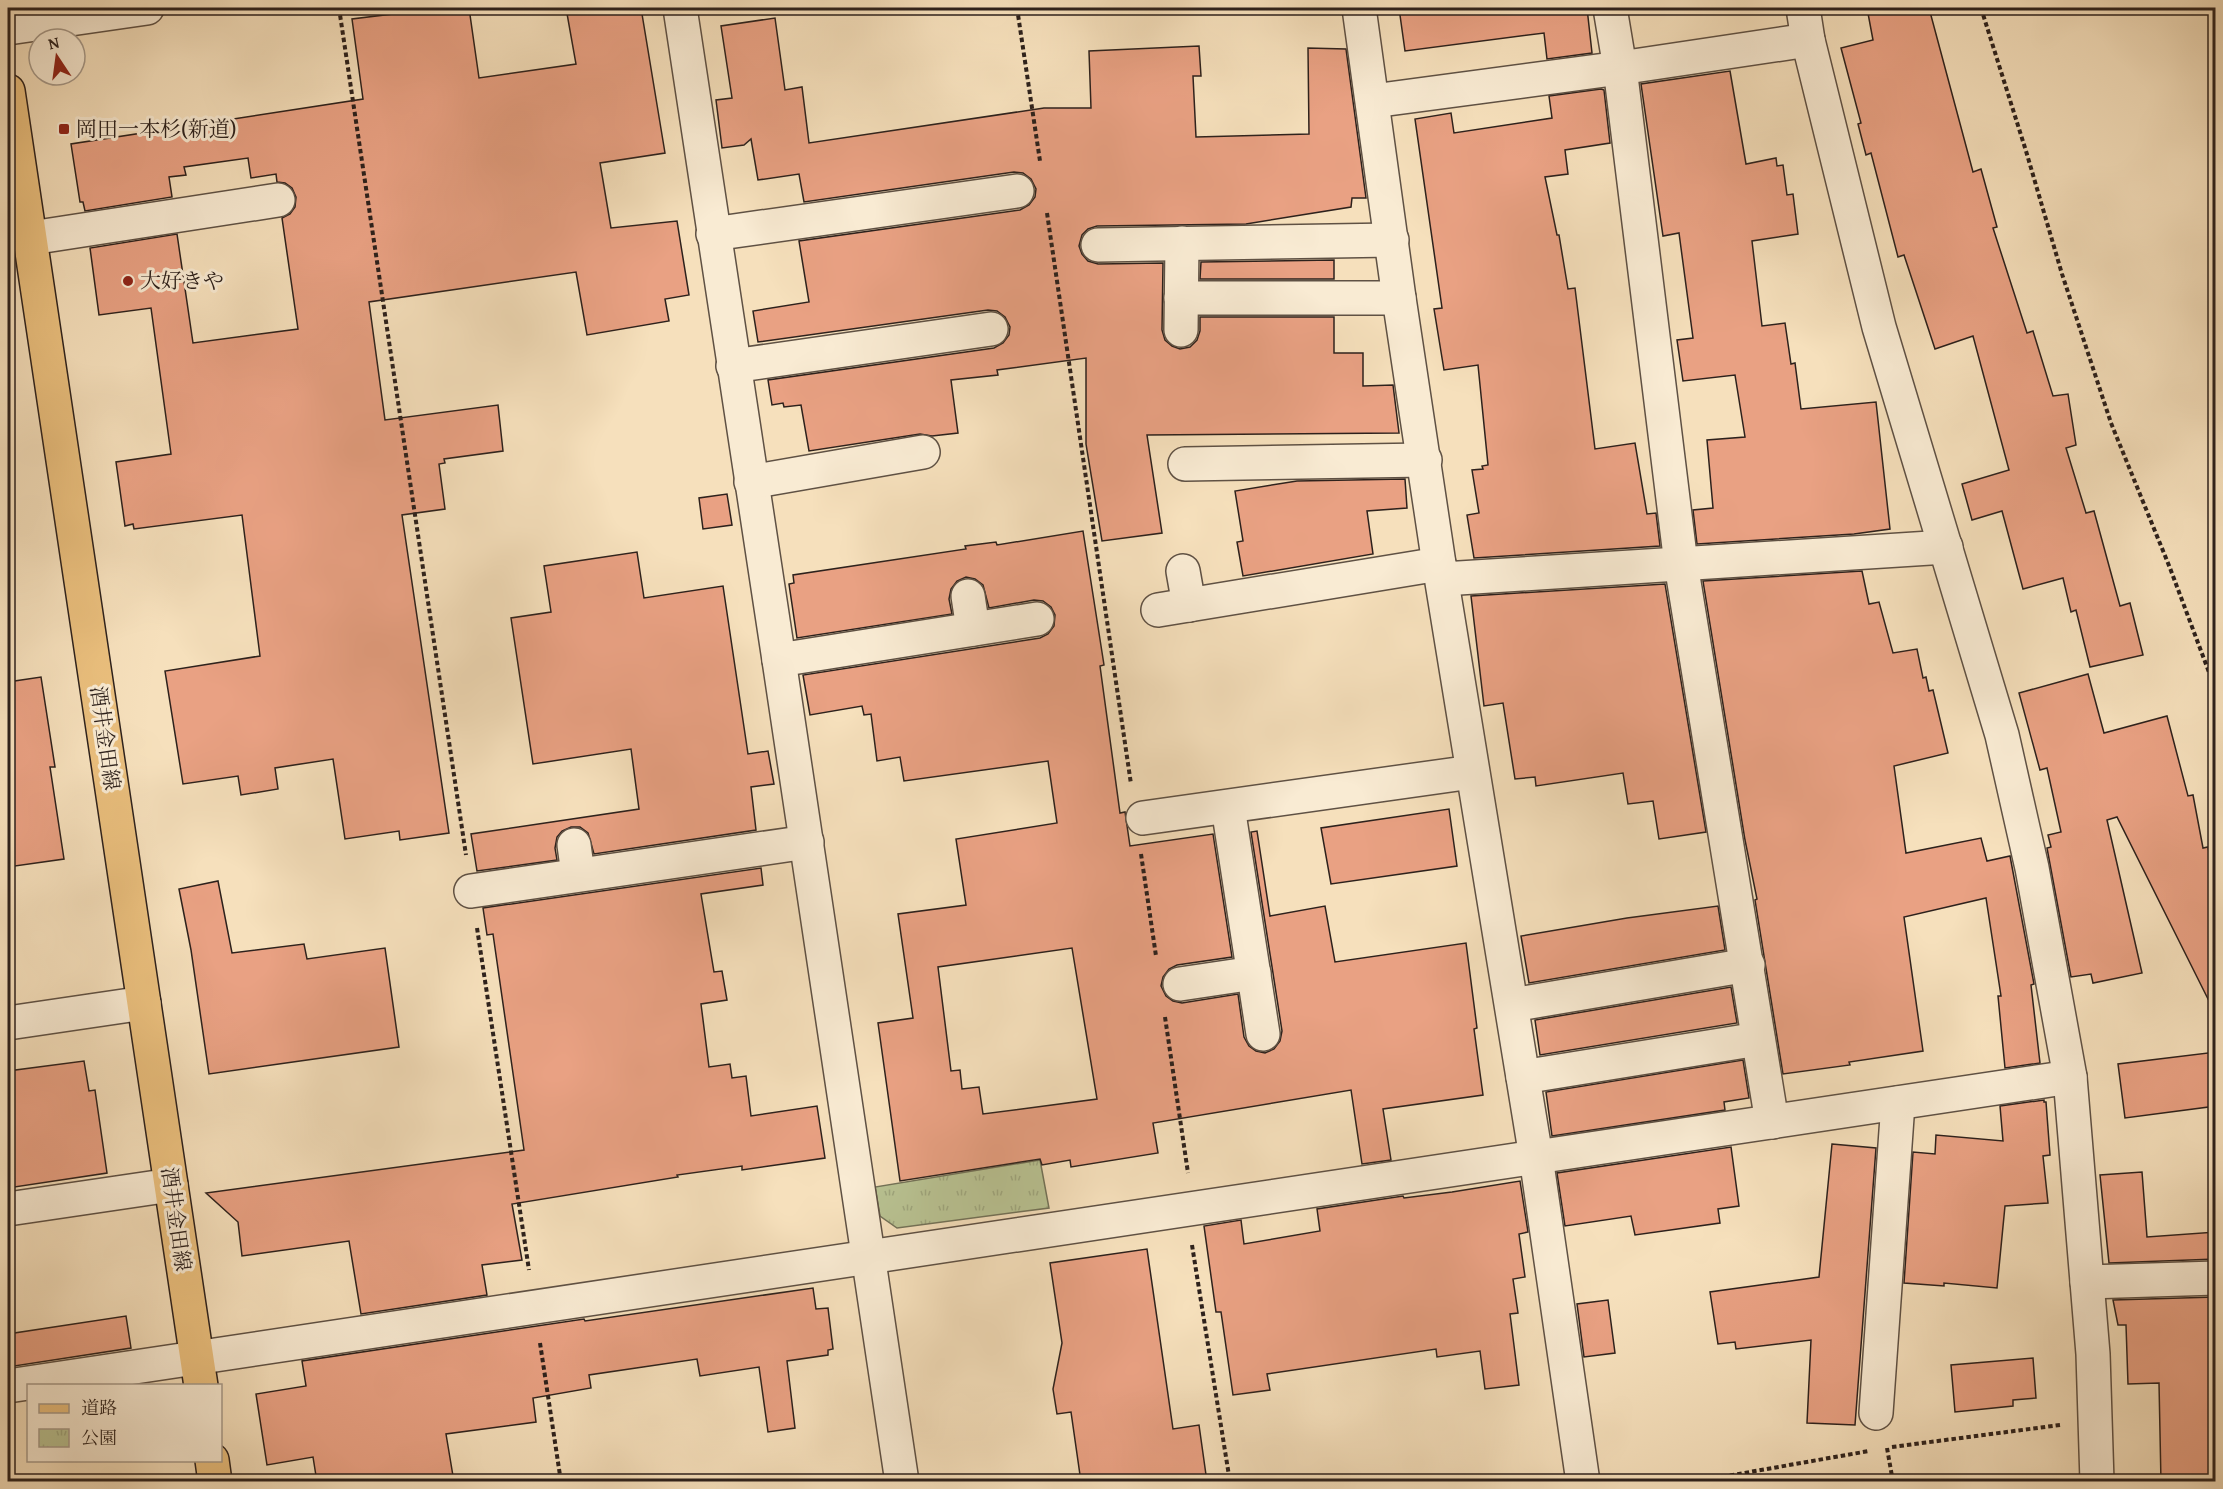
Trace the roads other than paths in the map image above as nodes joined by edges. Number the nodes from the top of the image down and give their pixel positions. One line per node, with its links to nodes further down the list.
1 (147, 8): 6 (street)
2 (680, 8): 13 (street)
3 (1359, 8): 10 (street)
4 (1611, 8): 8 (street)
5 (1803, 8): 7 (street)
6 (8, 28)
7 (1808, 39): 8 (street); 25 (street)
8 (1620, 68): 10 (street); 26 (street)
9 (8, 91): 14 (main road, 酒井金田線)
10 (1373, 101): 15 (street)
11 (1017, 191): 13 (street)
12 (278, 200): 14 (street)
13 (713, 234): 20 (street)
14 (31, 238): 43 (main road, 酒井金田線)
15 (1392, 240): 16 (street); 18 (street)
16 (1182, 243): 17 (street); 18 (street)
17 (1098, 245)
18 (1399, 298): 22 (street)
19 (991, 329): 20 (street)
20 (733, 366): 24 (street)
21 (923, 452): 24 (street)
22 (1425, 460): 23 (street); 28 (street)
23 (1185, 464)
24 (752, 482): 34 (street)
25 (1946, 547): 26 (street); 49 (street)
26 (1681, 564): 28 (street); 40 (street)
27 (1183, 572): 30 (street)
28 (1441, 572): 30 (street); 35 (street)
29 (969, 596): 33 (street)
30 (1189, 605): 31 (street)
31 (1158, 610)
32 (1037, 619): 33 (street)
33 (974, 629): 34 (street)
34 (779, 660): 38 (street)
35 (1472, 772): 36 (street); 44 (street)
36 (1228, 807): 37 (street); 41 (street)
37 (1139, 819)
38 (807, 842): 39 (street); 55 (street)
39 (471, 891)
40 (1748, 965): 44 (street); 47 (street)
41 (1254, 973): 42 (street); 46 (street)
42 (1180, 984)
43 (144, 1003): 45 (street); 53 (main road, 酒井金田線)
44 (1512, 1005): 48 (street)
45 (8, 1023)
46 (1263, 1034)
47 (1758, 1039): 48 (street); 51 (street)
48 (1523, 1077): 52 (street)
49 (2070, 1077): 50 (street); 57 (street)
50 (1898, 1103): 51 (street); 62 (street)
51 (1772, 1122): 52 (street)
52 (1536, 1157): 55 (street); 66 (street)
53 (171, 1185): 54 (street); 58 (main road, 酒井金田線)
54 (8, 1209)
55 (868, 1257): 58 (street); 65 (street)
56 (2216, 1278): 57 (street)
57 (2088, 1282): 67 (street)
58 (199, 1372): 59 (street)
59 (35, 1384)
60 (27, 1385): 61 (street)
61 (8, 1386)
62 (1876, 1413)
63 (212, 1462): 64 (main road)
64 (215, 1482)
65 (902, 1482)
66 (1583, 1482)
67 (2097, 1482)

